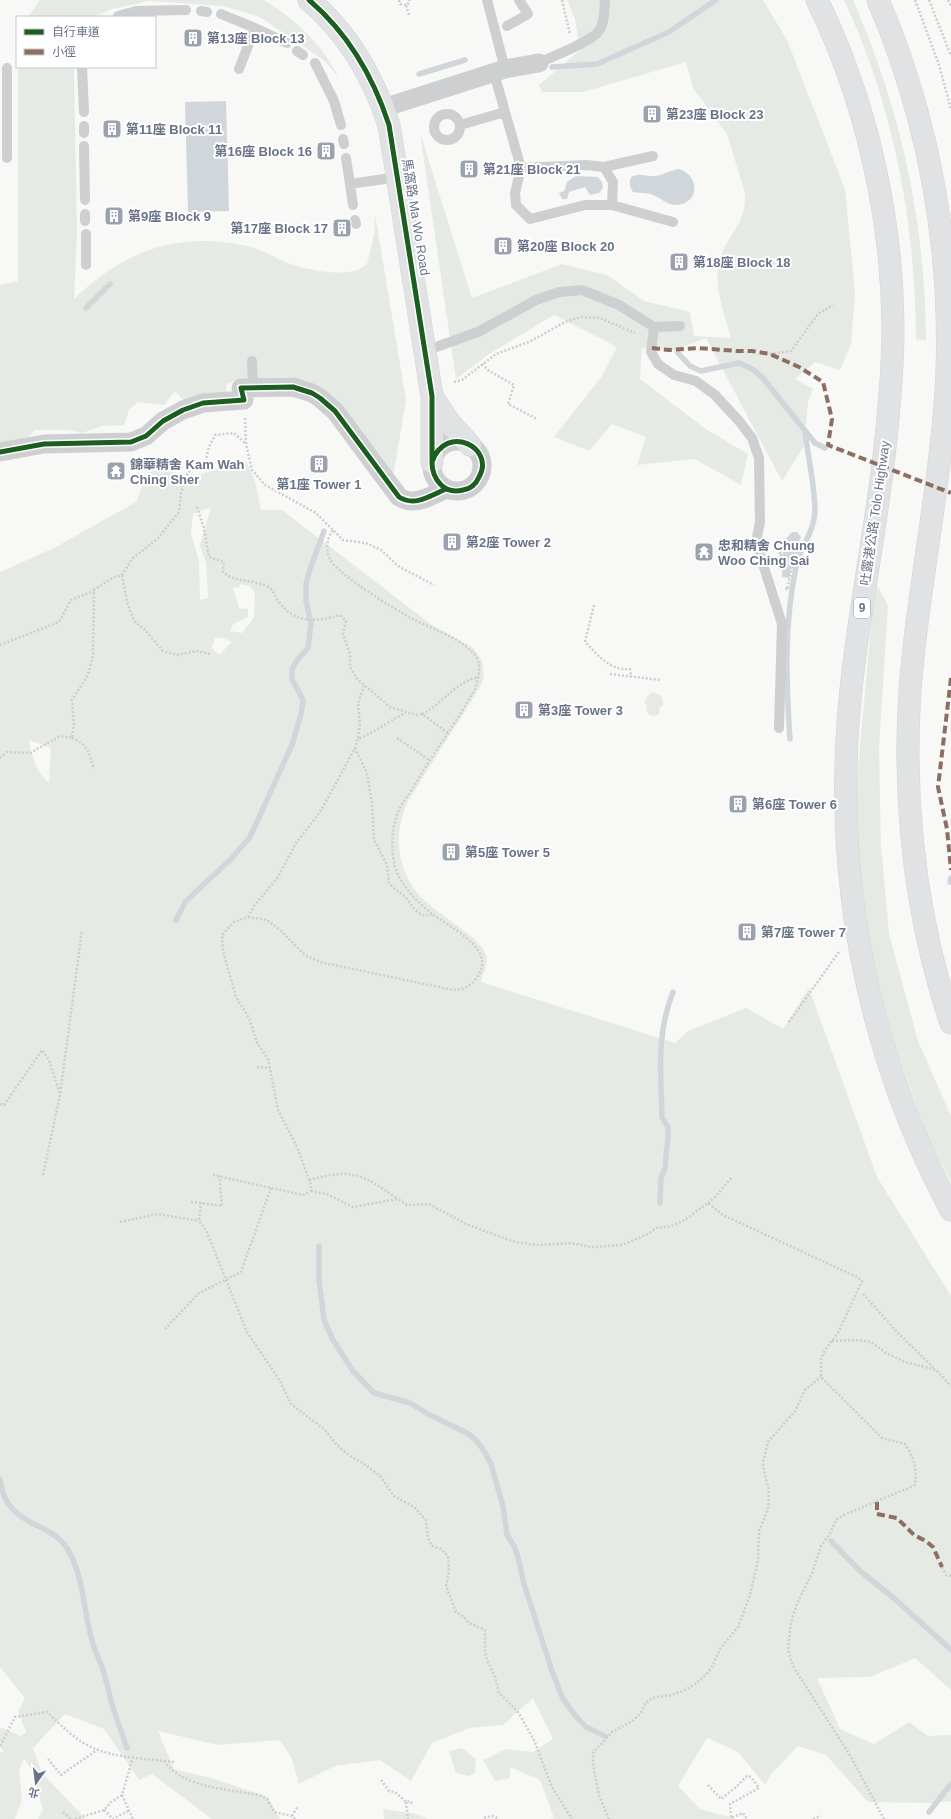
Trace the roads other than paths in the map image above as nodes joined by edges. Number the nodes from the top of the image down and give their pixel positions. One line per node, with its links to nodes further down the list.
1 (310, 0): 19 (main road, 馬窩路 Ma Wo Road)
2 (487, 0): 18 (lane)
3 (519, 0): 10 (lane)
4 (605, 0): 14 (lane)
5 (818, 0): 51 (main road, 吐露港公路 Tolo Highway / 9)
6 (878, 0): 50 (main road)
7 (186, 10): 9 (lane)
8 (221, 14): 11 (lane)
9 (118, 16)
10 (508, 26)
11 (256, 28): 12 (lane); 17 (lane)
12 (287, 43)
13 (314, 64): 23 (lane)
14 (539, 64): 18 (street)
15 (7, 68): 22 (lane)
16 (82, 68): 20 (lane)
17 (239, 69)
18 (499, 71): 19 (street); 21 (lane)
19 (383, 108): 31 (main road, 馬窩路 Ma Wo Road)
20 (84, 112)
21 (506, 112): 24 (lane); 30 (lane)
22 (4, 121): 27 (lane)
23 (341, 125)
24 (460, 125)
25 (84, 146): 33 (lane)
26 (652, 156): 29 (lane)
27 (7, 158)
28 (346, 158): 32 (lane)
29 (604, 167): 30 (lane); 35 (lane)
30 (521, 168): 35 (lane)
31 (398, 177): 32 (lane); 41 (main road, 馬窩路 Ma Wo Road)
32 (350, 184): 34 (lane)
33 (85, 200)
34 (353, 205)
35 (612, 205): 36 (lane)
36 (673, 222)
37 (86, 234): 38 (lane)
38 (86, 265)
39 (680, 326): 40 (lane)
40 (654, 327): 41 (lane); 49 (lane)
41 (425, 351): 44 (main road, 馬窩路 Ma Wo Road)
42 (252, 361): 43 (lane)
43 (249, 394): 46 (street, 馬窩路 Ma Wo Road); 48 (street, 馬窩路 Ma Wo Road)
44 (432, 396): 45 (main road, 馬窩路 Ma Wo Road); 47 (main road, 馬窩路 Ma Wo Road)
45 (470, 445): 47 (street); 48 (street, 馬窩路 Ma Wo Road)
46 (0, 452)
47 (432, 462): 48 (street, 馬窩路 Ma Wo Road)
48 (446, 489)
49 (779, 728)
50 (951, 1023)
51 (951, 1210)

